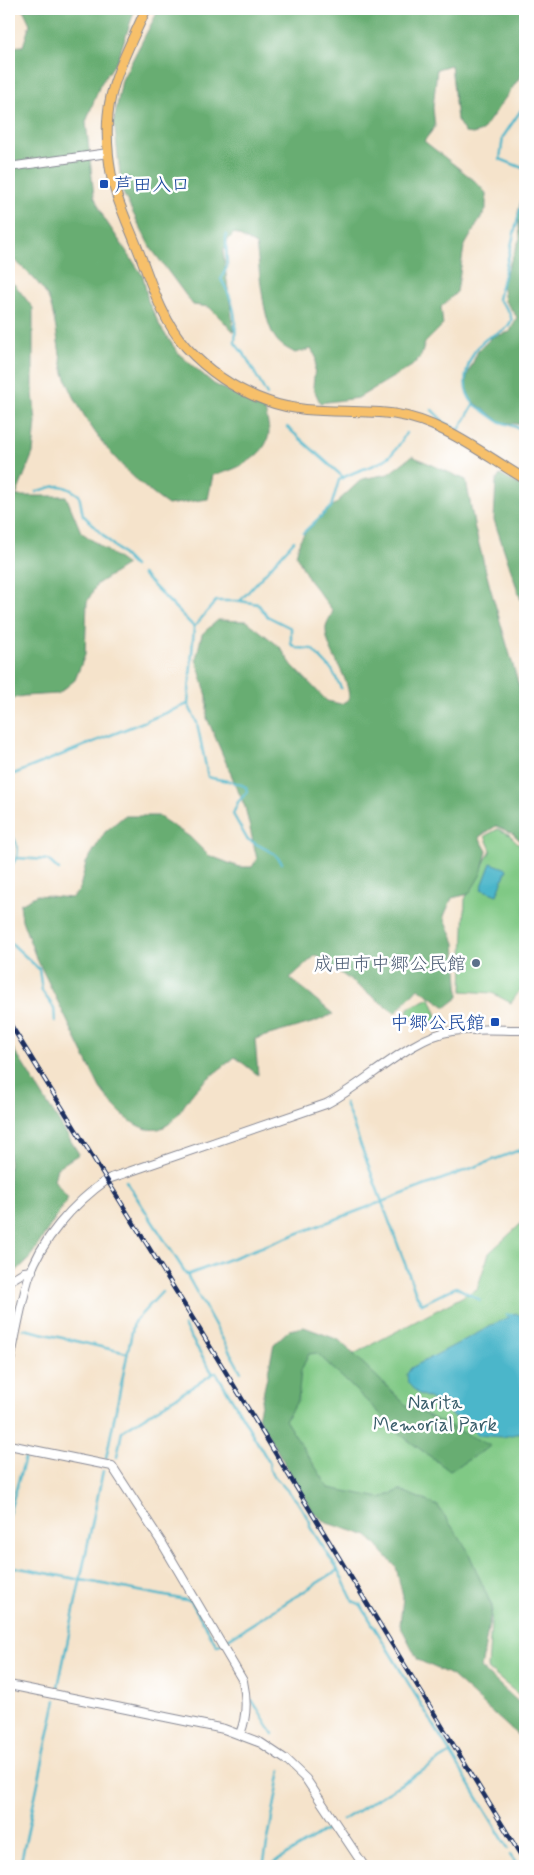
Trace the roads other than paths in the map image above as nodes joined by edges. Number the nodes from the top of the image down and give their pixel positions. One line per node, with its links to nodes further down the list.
1 (146, 9): 2 (main road)
2 (108, 153): 3 (street); 4 (main road)
3 (9, 167)
4 (525, 479)
5 (525, 1030): 6 (street)
6 (32, 1271): 7 (street); 8 (street)
7 (9, 1281)
8 (9, 1366)
9 (9, 1445): 11 (street)
10 (9, 1685): 11 (street)
11 (240, 1734): 12 (street)
12 (364, 1866)

